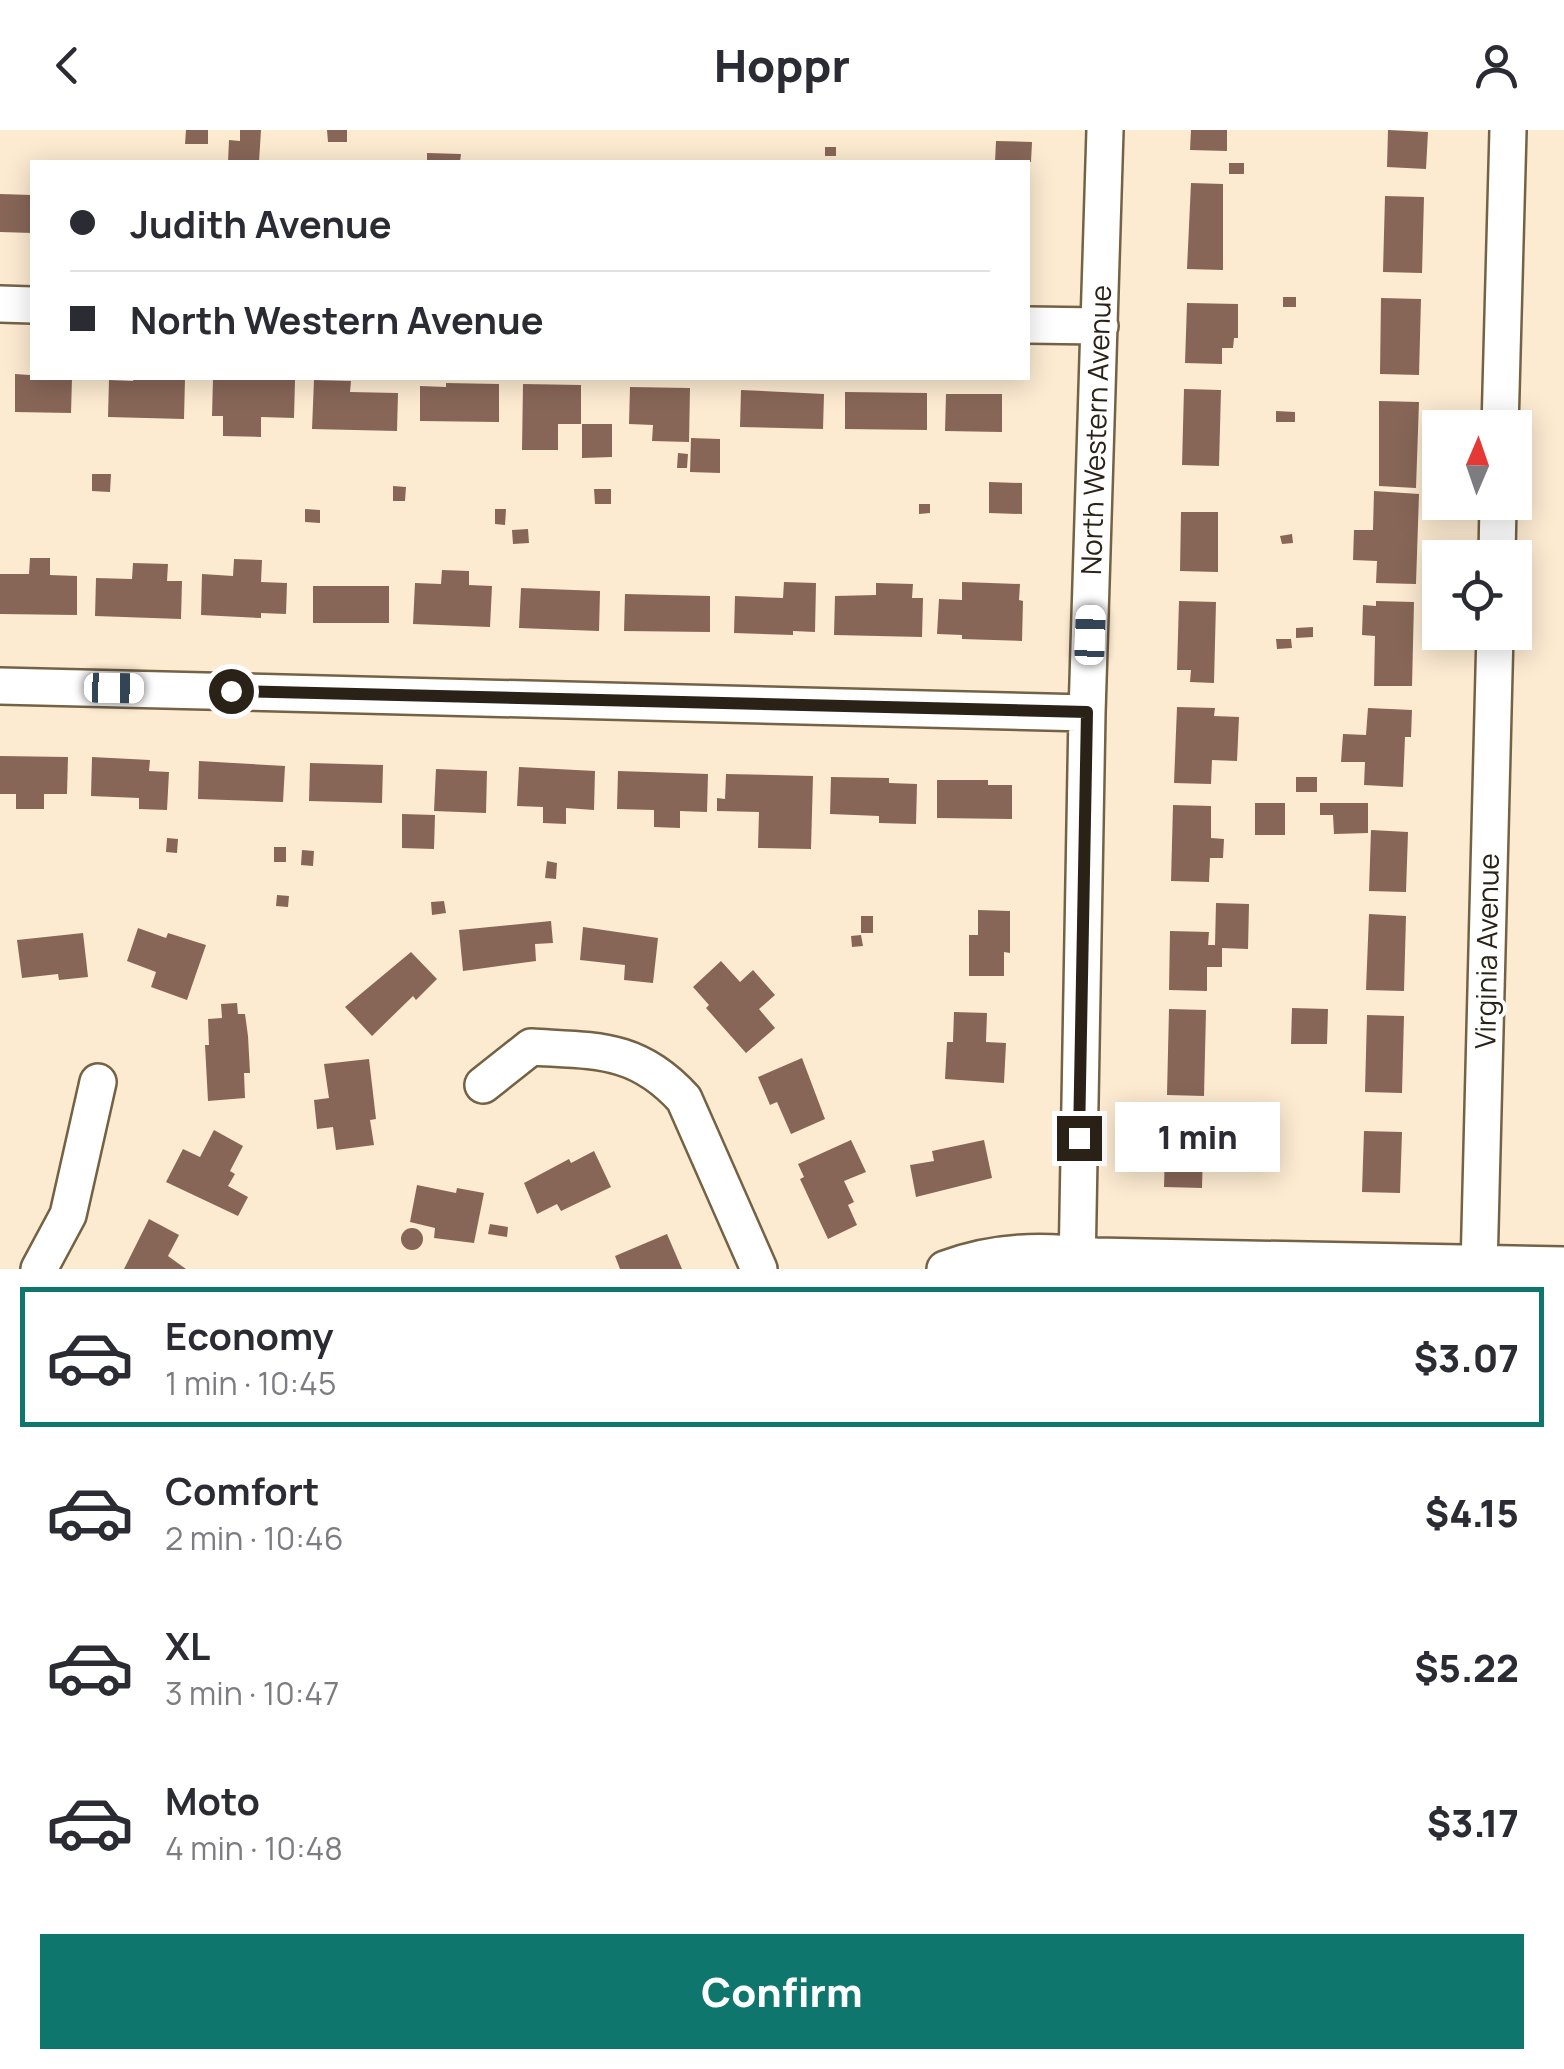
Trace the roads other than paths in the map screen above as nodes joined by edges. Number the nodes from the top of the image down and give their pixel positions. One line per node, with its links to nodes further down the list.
1 (1105, 130): 6 (street, North Western Avenue)
2 (1508, 130): 7 (street)
3 (0, 304): 4 (street)
4 (30, 304)
5 (1030, 325): 6 (street)
6 (1100, 326): 10 (street, North Western Avenue)
7 (1500, 410)
8 (1495, 650): 14 (street, Virginia Avenue)
9 (0, 686): 10 (street)
10 (1087, 712): 13 (street, North Western Avenue)
11 (98, 1082): 16 (street)
12 (482, 1084): 17 (street)
13 (1077, 1261): 14 (street); 18 (street)
14 (1480, 1266): 15 (street)
15 (1564, 1266)
16 (39, 1269)
17 (759, 1269)
18 (944, 1269)

